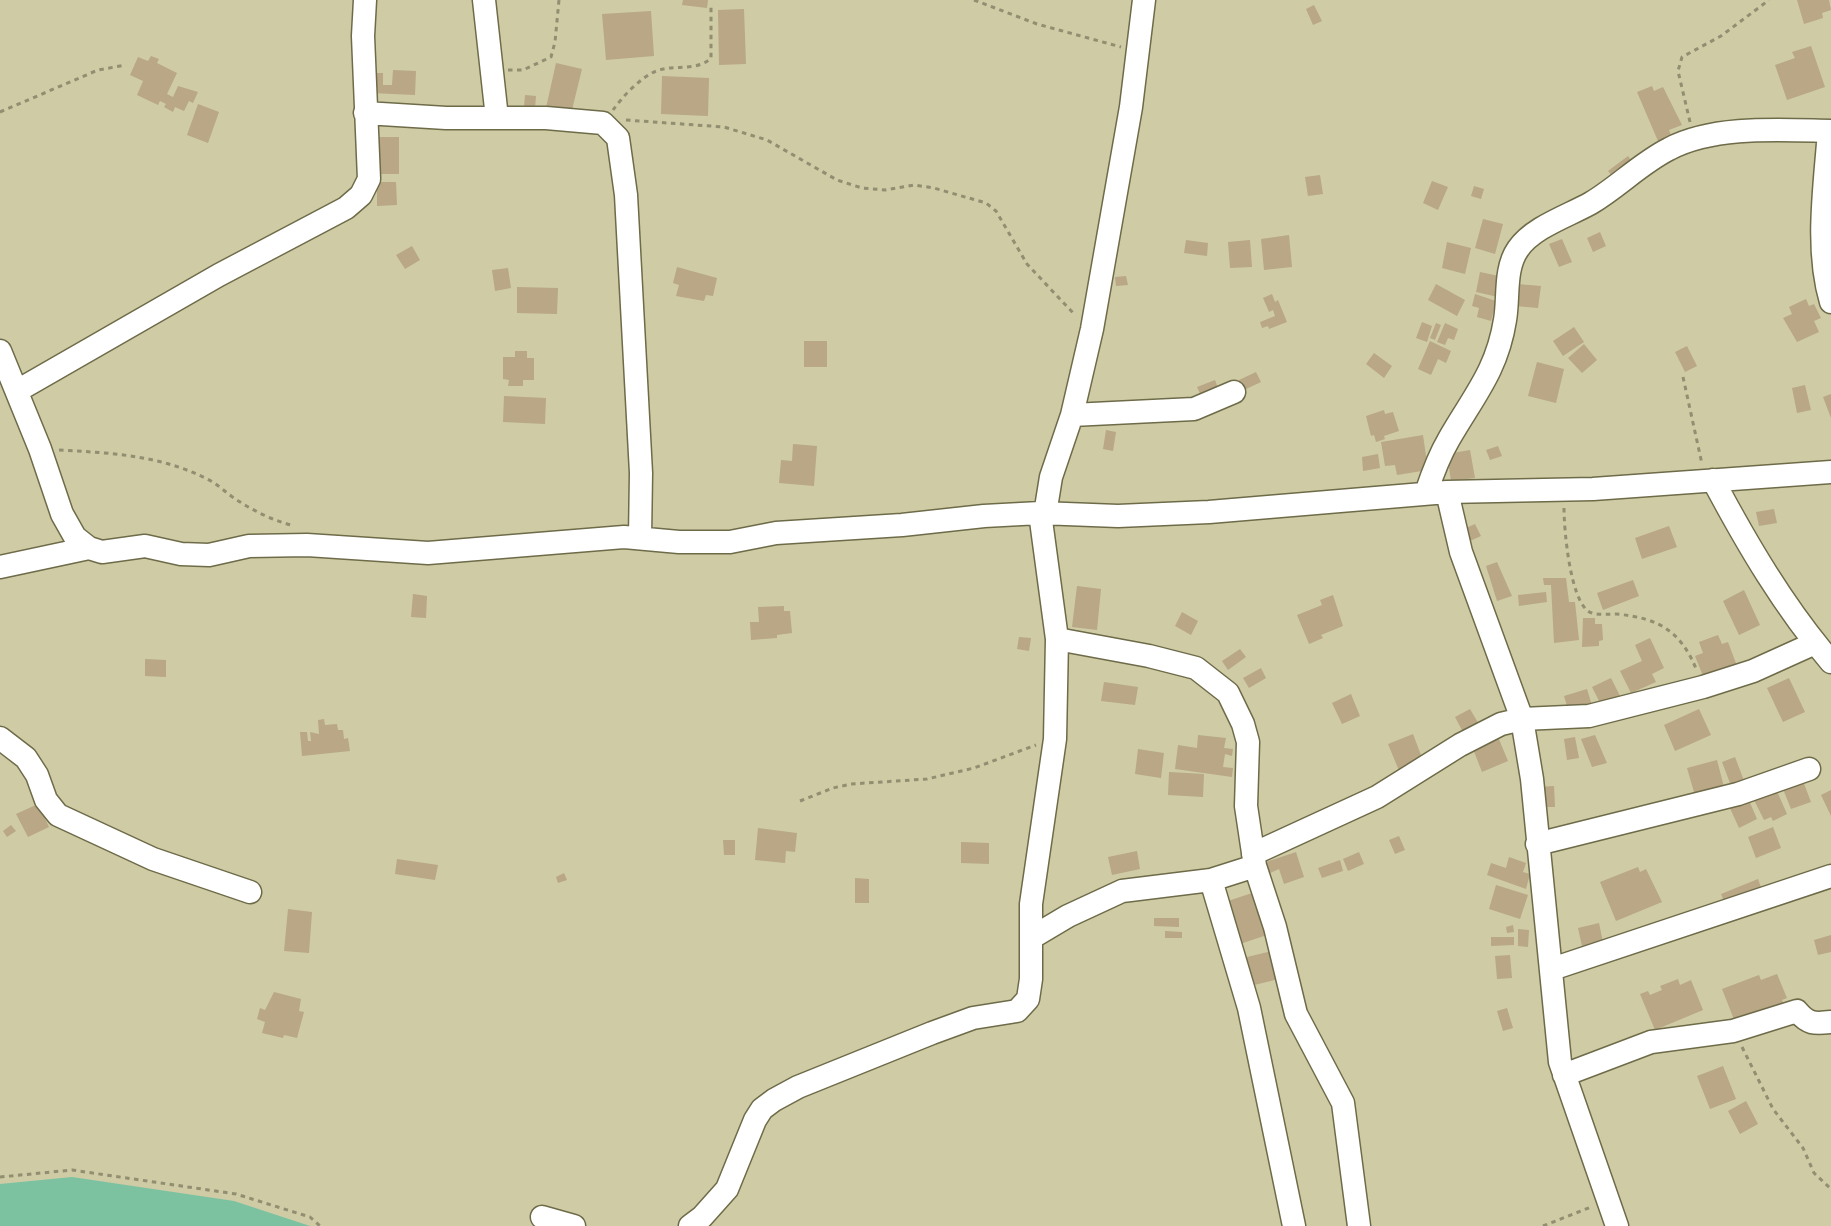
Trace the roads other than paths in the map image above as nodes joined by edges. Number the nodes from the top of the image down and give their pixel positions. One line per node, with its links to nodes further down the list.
1 (365, 0): 4 (street)
2 (484, 0): 5 (street)
3 (1144, 0): 11 (street)
4 (365, 113): 5 (street); 9 (street)
5 (496, 118): 16 (street)
6 (1830, 131): 7 (street); 14 (street)
7 (1831, 302)
8 (0, 351): 9 (street)
9 (17, 391): 17 (street)
10 (1234, 392): 11 (street)
11 (1072, 415): 15 (street)
12 (1831, 472): 13 (street)
13 (1709, 480): 14 (street); 20 (street)
14 (1436, 493): 15 (street); 22 (street)
15 (1043, 513): 16 (street); 19 (street)
16 (639, 538): 17 (street)
17 (89, 548): 18 (street)
18 (0, 567)
19 (1057, 639): 26 (street); 30 (street)
20 (1815, 643): 21 (street); 22 (street)
21 (1831, 662)
22 (1522, 719): 25 (street); 26 (street)
23 (0, 738): 29 (street)
24 (1809, 769): 25 (street)
25 (1537, 844): 31 (street)
26 (1254, 860): 28 (street); 38 (street)
27 (1831, 876): 31 (street)
28 (1211, 880): 30 (street); 37 (street)
29 (250, 892)
30 (1031, 938): 36 (street)
31 (1552, 969): 33 (street)
32 (1831, 1022): 33 (street)
33 (1564, 1076): 39 (street)
34 (542, 1217): 35 (street)
35 (574, 1226)
36 (690, 1226)
37 (1294, 1226)
38 (1359, 1226)
39 (1617, 1226)

